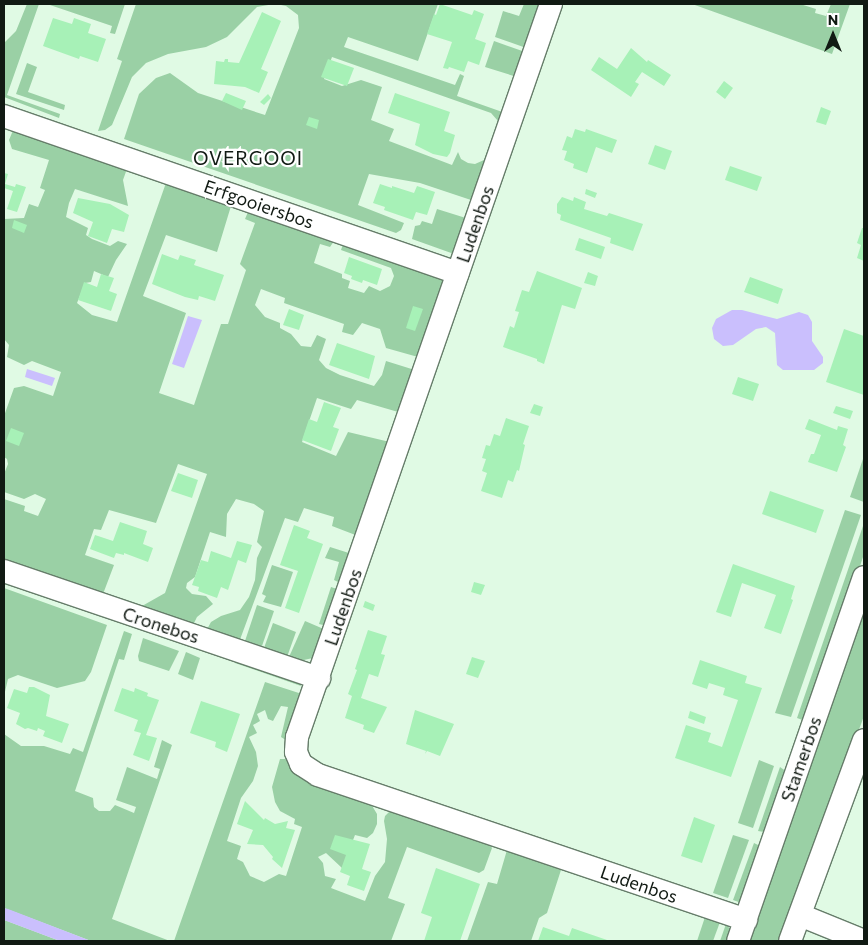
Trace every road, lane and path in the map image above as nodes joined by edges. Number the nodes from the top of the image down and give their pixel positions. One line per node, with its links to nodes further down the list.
1 (550, 4): 3 (street, Ludenbos)
2 (4, 116): 3 (street, Erfgooiersbos)
3 (458, 273): 6 (street, Ludenbos)
4 (4, 571): 6 (street, Cronebos)
5 (864, 577): 9 (street, Stamerbos)
6 (319, 678): 9 (street, Ludenbos)
7 (864, 740): 8 (street)
8 (800, 914): 10 (street); 12 (street)
9 (746, 920): 11 (street, Stamerbos)
10 (864, 940)
11 (738, 941)
12 (790, 941)

